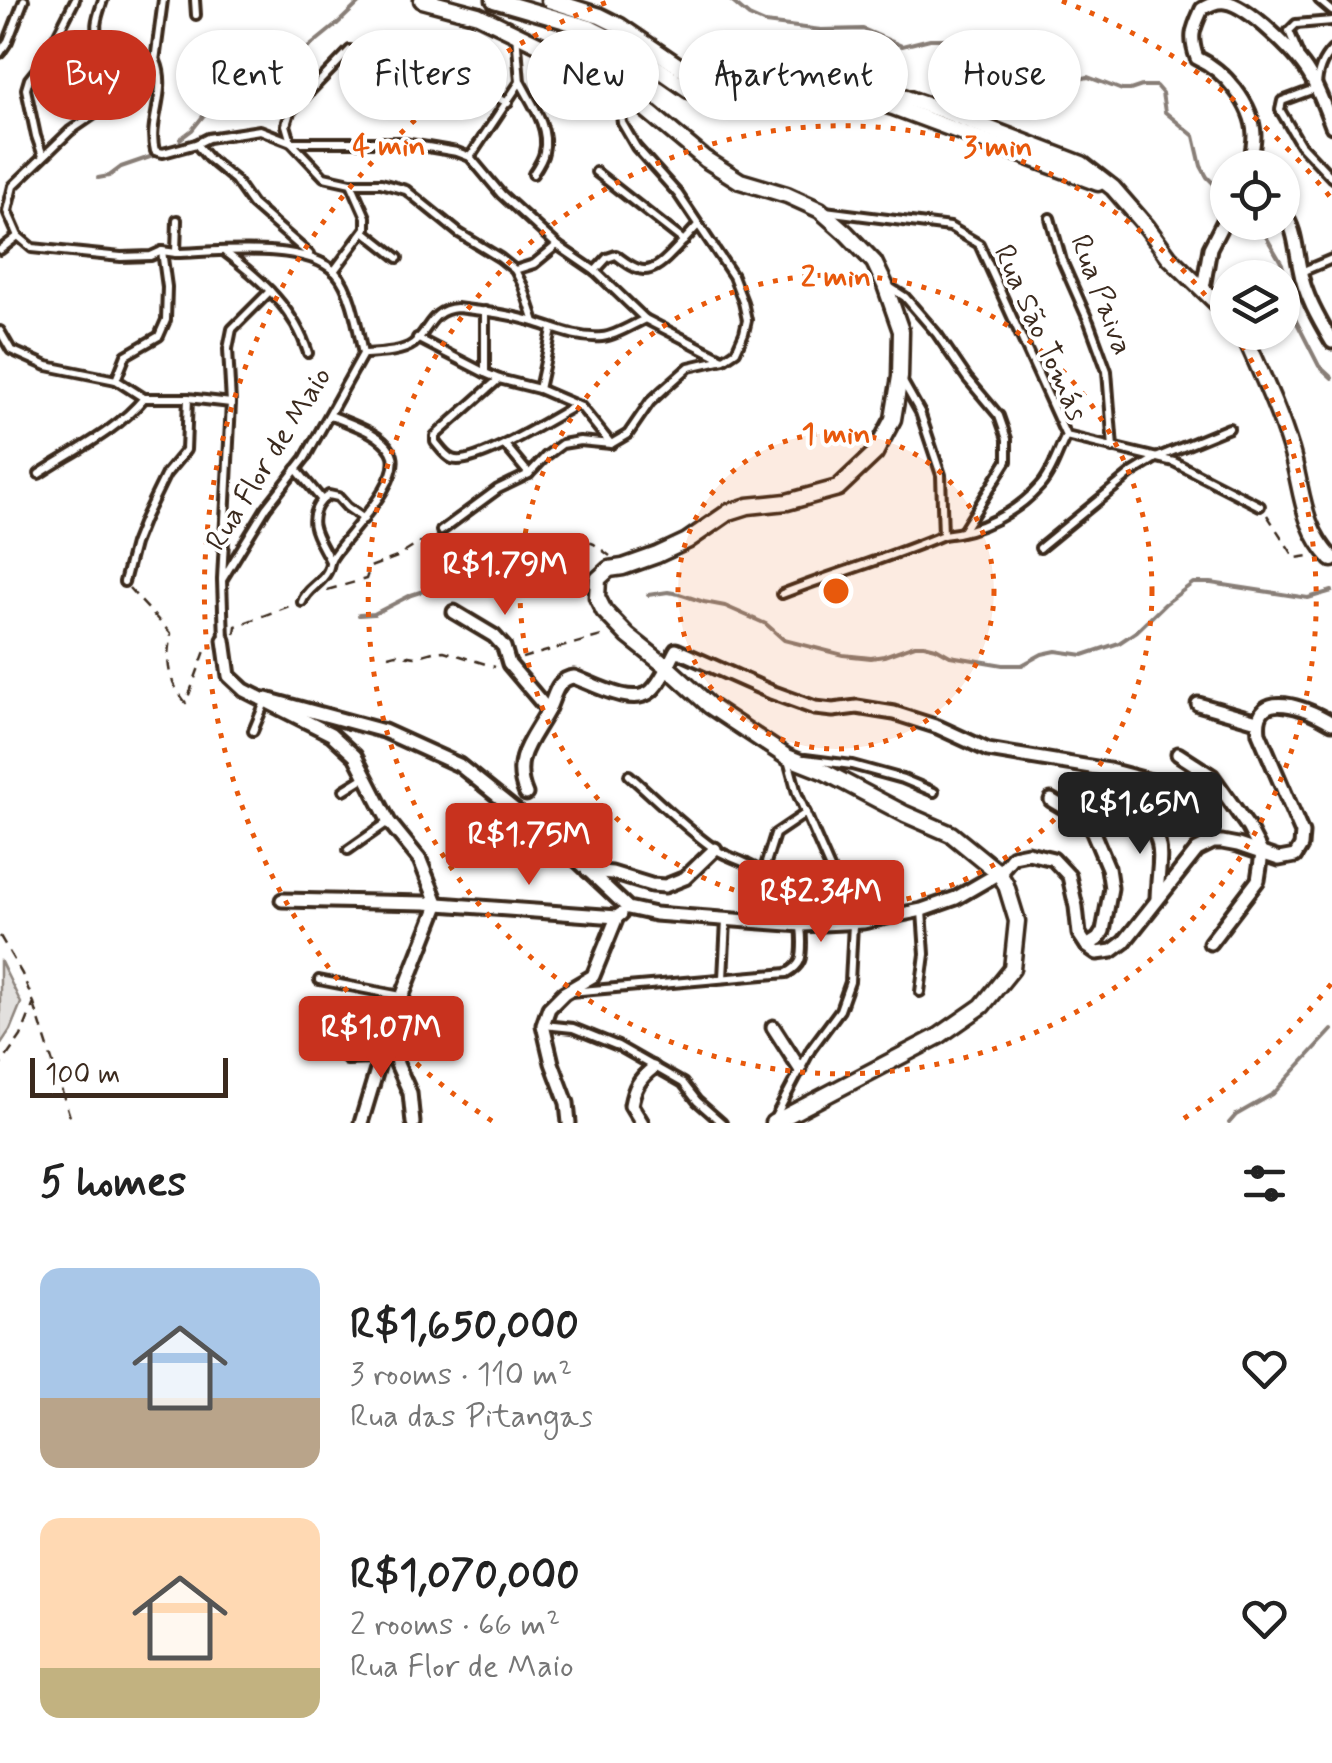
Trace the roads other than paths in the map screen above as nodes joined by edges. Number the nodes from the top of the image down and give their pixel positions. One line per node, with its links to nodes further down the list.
1 (24, 0): 20 (lane)
2 (75, 0): 37 (lane)
3 (102, 0): 16 (lane)
4 (163, 0): 21 (lane)
5 (195, 0): 14 (lane)
6 (422, 0): 13 (street)
7 (450, 0): 13 (street)
8 (494, 0): 39 (street)
9 (549, 0): 39 (street)
10 (1320, 0): 12 (lane)
11 (1198, 4): 24 (street); 36 (street)
12 (1332, 11)
13 (466, 12): 17 (street)
14 (196, 14)
15 (1332, 21): 24 (lane)
16 (96, 30)
17 (516, 32): 18 (street); 25 (lane)
18 (527, 38)
19 (1332, 50): 26 (lane)
20 (0, 53)
21 (156, 53)
22 (339, 61): 34 (lane)
23 (156, 63): 28 (lane)
24 (1306, 69): 26 (street)
25 (520, 82): 27 (lane); 41 (lane)
26 (1317, 88): 33 (street); 42 (lane)
27 (508, 103): 38 (lane)
28 (156, 116)
29 (86, 120): 37 (lane)
30 (155, 120): 35 (lane)
31 (622, 120): 47 (lane)
32 (658, 120): 44 (street)
33 (1332, 126)
34 (291, 142): 35 (lane); 38 (lane); 43 (lane)
35 (196, 144): 57 (lane)
36 (1252, 150)
37 (43, 156): 49 (lane)
38 (470, 157): 52 (lane)
39 (1080, 170): 65 (street)
40 (596, 172): 51 (lane)
41 (533, 174)
42 (1332, 178)
43 (351, 184): 48 (lane); 60 (lane)
44 (820, 210): 64 (street); 90 (lane, Rua São Tomás)
45 (1050, 218): 93 (lane, Rua Paiva)
46 (176, 220): 56 (lane)
47 (698, 226): 51 (lane); 78 (lane)
48 (365, 232): 58 (lane); 62 (lane)
49 (18, 236): 53 (lane); 54 (lane)
50 (1214, 240): 65 (street)
51 (684, 241): 61 (lane)
52 (557, 245): 60 (lane); 61 (lane)
53 (0, 250)
54 (162, 251): 56 (lane); 82 (lane)
55 (225, 252): 56 (lane); 57 (lane); 66 (lane)
56 (176, 253)
57 (313, 258): 62 (lane)
58 (398, 258)
59 (1332, 259): 63 (lane)
60 (515, 270): 70 (lane)
61 (595, 271): 69 (lane)
62 (334, 272): 77 (lane, Rua Flor de Maio)
63 (1300, 272): 74 (street)
64 (886, 285): 80 (street); 102 (lane)
65 (1203, 288): 67 (street)
66 (270, 291): 76 (lane); 86 (lane)
67 (1210, 295)
68 (485, 311): 70 (lane); 73 (lane); 79 (lane)
69 (644, 319): 71 (lane); 78 (lane)
70 (536, 322): 71 (lane)
71 (552, 330): 83 (lane)
72 (0, 332): 82 (lane)
73 (417, 338): 77 (lane); 79 (lane)
74 (1332, 342)
75 (1250, 350): 105 (street)
76 (308, 352)
77 (363, 354): 88 (lane, Rua Flor de Maio)
78 (724, 359): 91 (lane)
79 (485, 373): 81 (lane)
80 (900, 377): 103 (lane); 113 (street)
81 (499, 379): 83 (lane); 92 (lane)
82 (116, 380): 84 (lane)
83 (539, 389): 87 (lane)
84 (144, 398): 85 (lane); 96 (lane)
85 (188, 398): 86 (lane); 108 (lane)
86 (231, 403): 107 (lane)
87 (576, 406): 91 (lane); 92 (lane)
88 (330, 415): 95 (lane, Rua Flor de Maio); 100 (lane)
89 (1228, 428): 94 (lane)
90 (1066, 436): 93 (lane); 102 (lane, Rua São Tomás)
91 (611, 444): 97 (lane)
92 (505, 445): 97 (lane)
93 (1113, 448): 94 (lane)
94 (1156, 458): 99 (lane); 104 (lane)
95 (296, 469): 98 (lane); 107 (lane, Rua Flor de Maio)
96 (39, 474)
97 (529, 474): 101 (lane)
98 (322, 500): 100 (lane); 106 (lane)
99 (1260, 506)
100 (364, 519): 106 (lane)
101 (441, 531)
102 (962, 533): 103 (lane, Rua São Tomás)
103 (942, 535): 109 (lane, Rua São Tomás)
104 (1040, 548)
105 (1329, 556)
106 (330, 561): 110 (lane)
107 (222, 580): 112 (lane, Rua Flor de Maio)
108 (124, 582)
109 (782, 594)
110 (302, 602)
111 (454, 612): 116 (street)
112 (224, 640): 114 (street, Rua Flor de Maio)
113 (667, 667): 116 (street); 121 (street); 131 (street)
114 (266, 699): 119 (lane); 123 (street, Rua Flor de Maio); 135 (street)
115 (1198, 704): 117 (street)
116 (548, 710): 126 (street)
117 (1258, 721): 118 (street); 134 (street)
118 (1332, 723)
119 (253, 731)
120 (1178, 754): 134 (street)
121 (787, 757): 125 (lane); 129 (lane); 136 (street)
122 (629, 775): 133 (lane)
123 (365, 777): 124 (lane); 130 (street, Rua Flor de Maio)
124 (344, 790)
125 (934, 792)
126 (526, 794)
127 (1051, 800): 148 (street)
128 (1135, 807): 139 (street)
129 (806, 813): 137 (lane); 145 (lane)
130 (388, 822): 132 (lane); 140 (street, Rua Flor de Maio)
131 (1208, 844): 134 (street); 139 (street)
132 (348, 850)
133 (714, 850): 135 (street); 137 (lane)
134 (1262, 854): 147 (street)
135 (588, 871): 141 (street)
136 (999, 872): 142 (street); 148 (street); 166 (street)
137 (769, 875): 146 (lane)
138 (282, 900): 140 (street)
139 (1158, 900): 148 (street)
140 (438, 905): 143 (street); 153 (street)
141 (628, 908): 143 (street); 144 (street)
142 (922, 910): 145 (street); 151 (lane)
143 (617, 917): 152 (street)
144 (726, 920): 146 (street); 149 (lane)
145 (858, 922): 146 (street); 160 (lane)
146 (802, 925): 149 (lane)
147 (1210, 943)
148 (1087, 946)
149 (722, 978): 152 (lane)
150 (319, 980): 153 (lane)
151 (920, 992)
152 (564, 993): 154 (street)
153 (402, 996): 156 (street)
154 (543, 1025): 159 (lane); 163 (street)
155 (772, 1026): 160 (street)
156 (389, 1030): 158 (street); 162 (street)
157 (347, 1060): 158 (lane)
158 (380, 1060): 161 (street)
159 (653, 1068): 164 (street); 165 (lane)
160 (800, 1069): 166 (lane)
161 (361, 1123)
162 (413, 1123)
163 (569, 1123)
164 (642, 1123)
165 (722, 1123)
166 (772, 1123)

